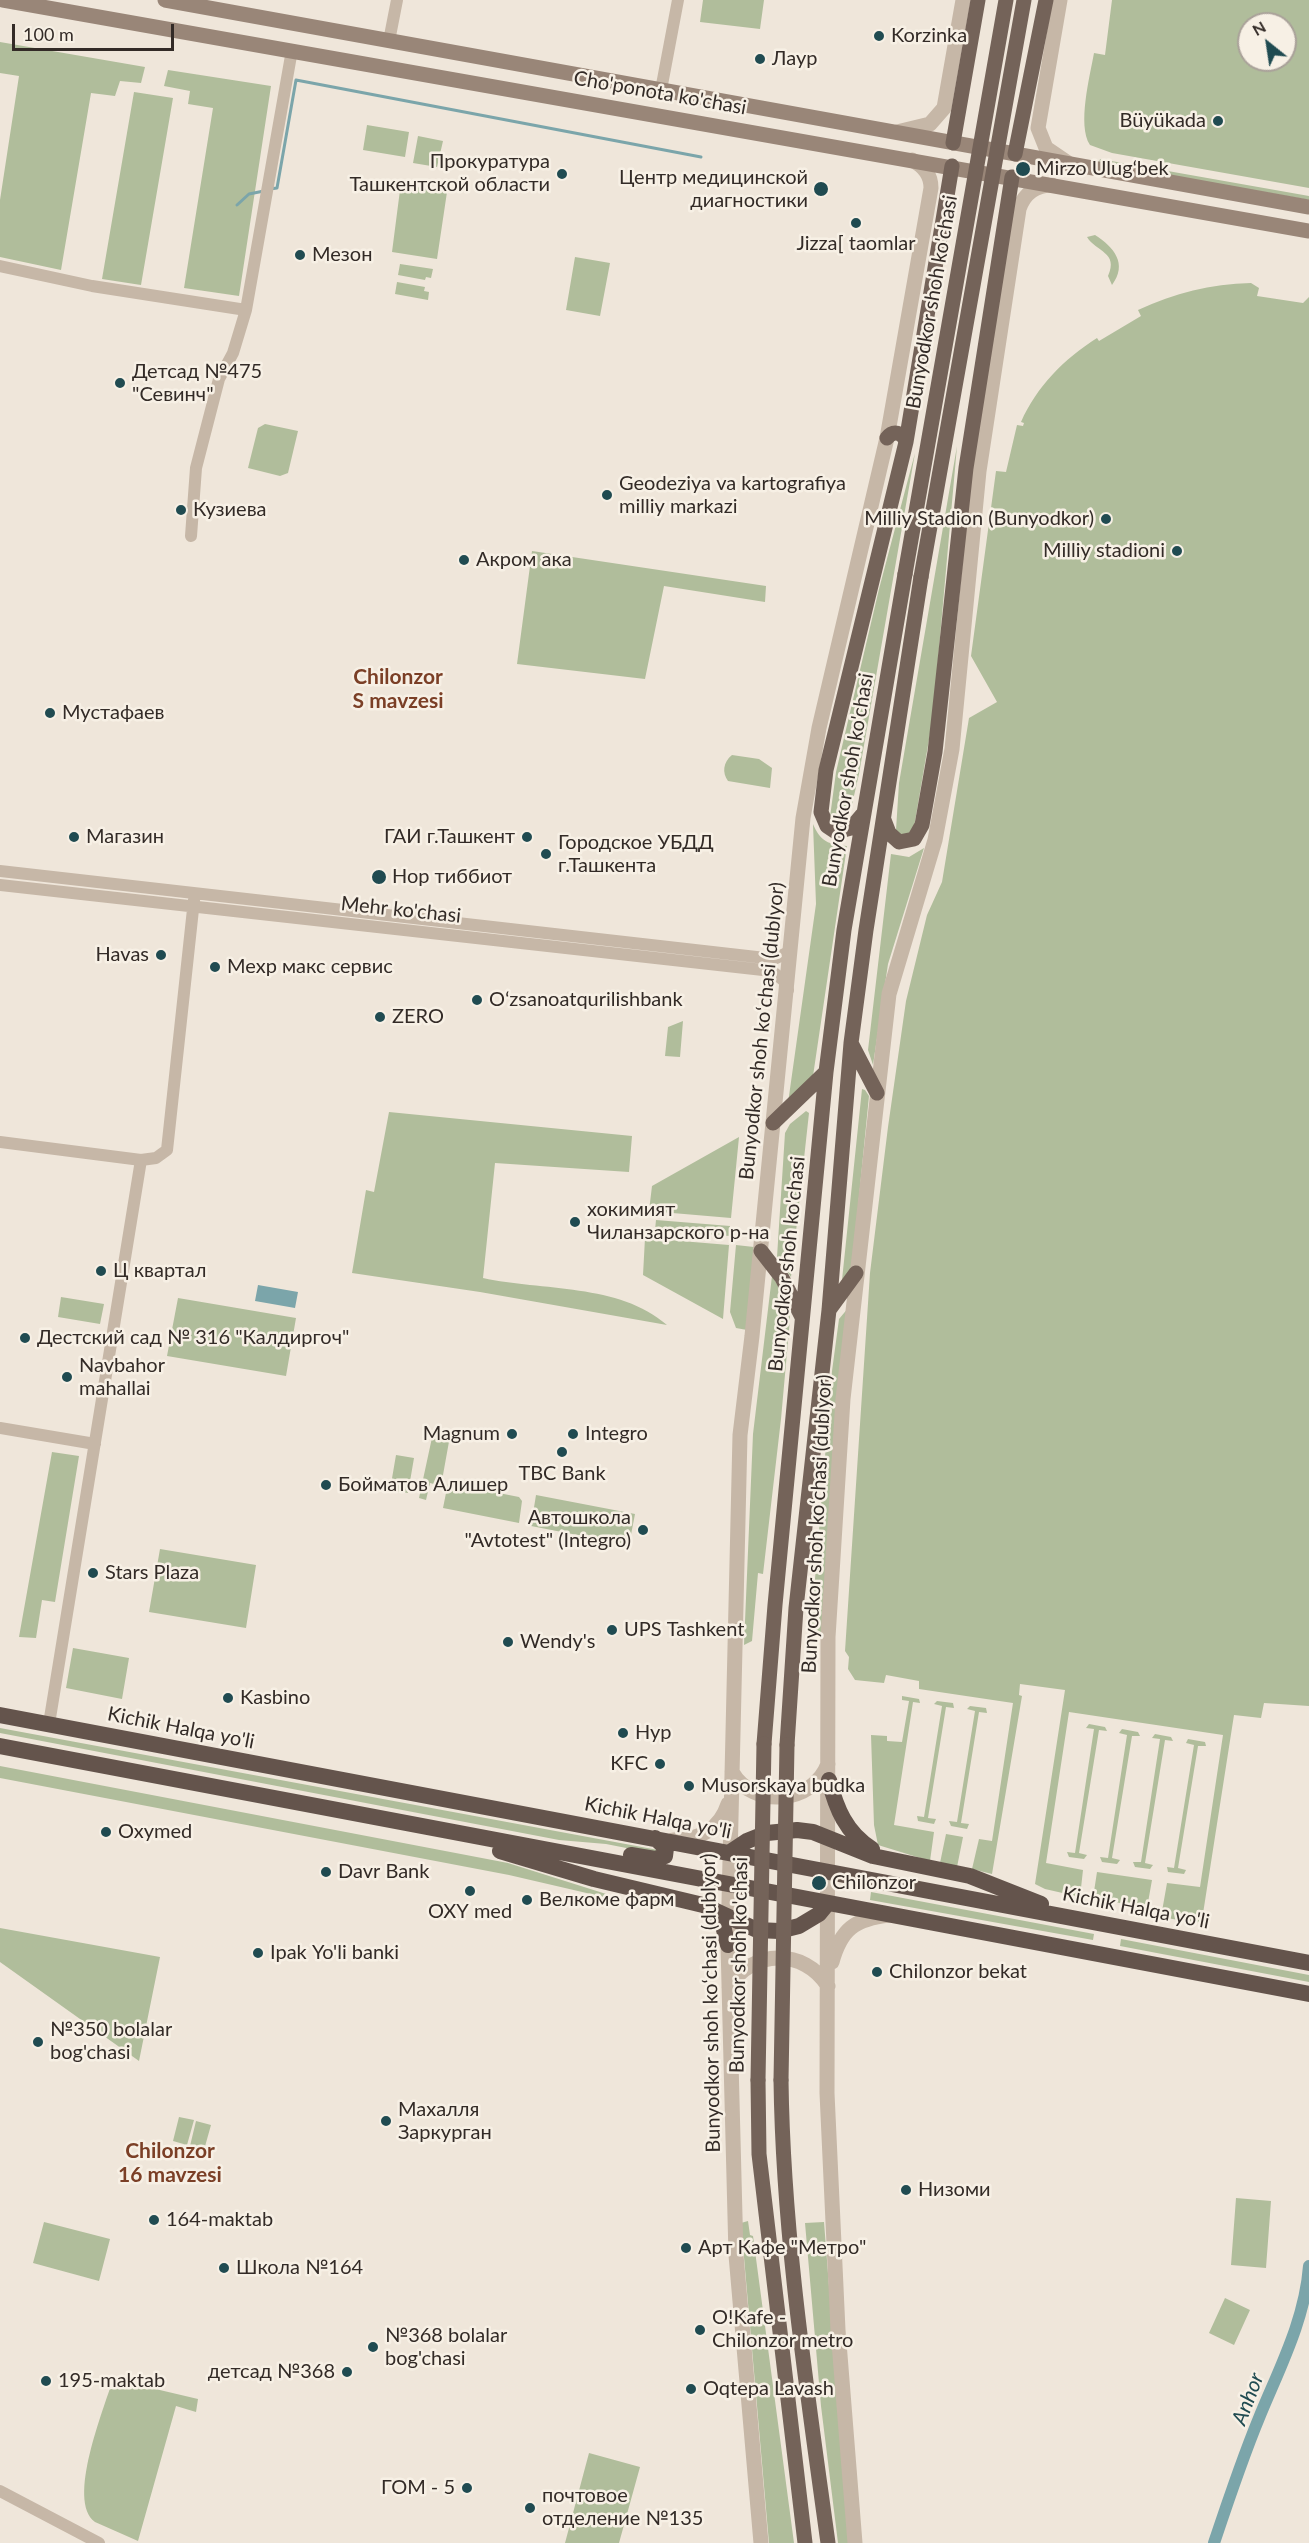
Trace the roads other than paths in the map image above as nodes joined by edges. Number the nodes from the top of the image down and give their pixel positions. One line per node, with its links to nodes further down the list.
1 (3, 0): 11 (main road, Cho'ponota ko'chasi)
2 (165, 0): 12 (main road, Cho'ponota ko'chasi)
3 (397, 0): 12 (street)
4 (678, 0): 15 (street)
5 (963, 0): 19 (street)
6 (978, 0): 20 (main road)
7 (1006, 0): 34 (main road, Bunyodkor shoh ko'chasi, bridge)
8 (1024, 0): 35 (main road, Bunyodkor shoh ko'chasi, bridge)
9 (1046, 0): 21 (main road)
10 (1060, 0): 23 (street)
11 (55, 5): 13 (main road, Cho'ponota ko'chasi)
12 (389, 40): 14 (main road, Cho'ponota ko'chasi)
13 (292, 50): 16 (main road, Cho'ponota ko'chasi); 30 (street)
14 (559, 71): 15 (main road, Cho'ponota ko'chasi); 16 (main road)
15 (661, 90): 17 (main road, Cho'ponota ko'chasi)
16 (549, 95): 18 (main road, Cho'ponota ko'chasi)
17 (690, 95): 18 (main road); 19 (main road, Cho'ponota ko'chasi)
18 (687, 119): 22 (main road, Cho'ponota ko'chasi)
19 (897, 132): 20 (main road, Cho'ponota ko'chasi)
20 (953, 142): 21 (main road, Cho'ponota ko'chasi)
21 (1015, 154): 23 (main road, Cho'ponota ko'chasi)
22 (906, 158): 24 (main road, Cho'ponota ko'chasi); 31 (street, Bunyodkor shoh koʻchasi (dublyor))
23 (1074, 165): 27 (main road, Cho'ponota ko'chasi)
24 (952, 166): 25 (main road, Cho'ponota ko'chasi); 32 (main road)
25 (1012, 177): 26 (main road, Cho'ponota ko'chasi); 35 (main road)
26 (1055, 185): 28 (main road, Cho'ponota ko'chasi); 50 (street, Bunyodkor shoh koʻchasi (dublyor))
27 (1309, 207)
28 (1309, 231)
29 (0, 266): 30 (street)
30 (246, 310): 33 (street)
31 (887, 438): 32 (main road); 45 (street, Bunyodkor shoh koʻchasi (dublyor))
32 (906, 442): 34 (main road)
33 (191, 536)
34 (862, 815): 49 (main road, Bunyodkor shoh ko'chasi)
35 (884, 818): 48 (main road, Bunyodkor shoh ko'chasi)
36 (0, 871): 37 (street, Mehr ko'chasi)
37 (73, 879): 39 (street); 40 (street, Mehr ko'chasi)
38 (0, 885): 39 (street, Mehr ko'chasi)
39 (72, 893): 41 (street, Mehr ko'chasi)
40 (200, 894): 41 (street); 42 (street, Mehr ko'chasi)
41 (199, 907): 44 (street, Mehr ko'chasi); 53 (street)
42 (403, 917): 43 (street, Mehr ko'chasi); 44 (street)
43 (423, 926): 44 (street, Mehr ko'chasi); 46 (street, Mehr ko'chasi)
44 (402, 930)
45 (792, 951): 46 (street); 47 (street, Bunyodkor shoh koʻchasi (dublyor))
46 (773, 965): 47 (street)
47 (788, 990): 51 (street, Bunyodkor shoh koʻchasi (dublyor))
48 (851, 1043): 50 (main road); 56 (main road, Bunyodkor shoh ko'chasi)
49 (826, 1072): 51 (main road); 57 (main road, Bunyodkor shoh ko'chasi)
50 (877, 1093): 55 (street, Bunyodkor shoh koʻchasi (dublyor))
51 (773, 1123): 54 (street, Bunyodkor shoh koʻchasi (dublyor))
52 (0, 1142): 53 (street)
53 (141, 1160): 59 (street)
54 (761, 1251): 57 (main road); 64 (street, Bunyodkor shoh koʻchasi (dublyor))
55 (856, 1274): 56 (main road); 63 (street, Bunyodkor shoh koʻchasi (dublyor))
56 (829, 1310): 89 (main road, Bunyodkor shoh ko'chasi, bridge)
57 (803, 1317): 88 (main road, Bunyodkor shoh ko'chasi, bridge)
58 (0, 1428): 59 (street)
59 (95, 1444): 61 (street)
60 (0, 1715): 61 (highway, Kichik Halqa yo'li)
61 (49, 1724): 68 (highway, Kichik Halqa yo'li)
62 (0, 1746): 66 (highway)
63 (829, 1761): 64 (street); 65 (street, Bunyodkor shoh koʻchasi (dublyor))
64 (732, 1778): 68 (street); 70 (street, Bunyodkor shoh koʻchasi (dublyor))
65 (829, 1780): 67 (street, Bunyodkor shoh koʻchasi (dublyor)); 71 (highway)
66 (401, 1822): 69 (highway); 75 (highway)
67 (828, 1836): 70 (highway); 71 (highway); 72 (street, Bunyodkor shoh koʻchasi (dublyor))
68 (655, 1838): 69 (highway); 70 (highway, Kichik Halqa yo'li)
69 (550, 1850): 73 (highway)
70 (729, 1852): 72 (highway, Kichik Halqa yo'li); 73 (street, Bunyodkor shoh koʻchasi (dublyor))
71 (894, 1861): 77 (highway)
72 (828, 1871): 74 (street, Bunyodkor shoh koʻchasi (dublyor)); 77 (highway, Kichik Halqa yo'li)
73 (729, 1884): 74 (highway); 75 (street, Bunyodkor shoh koʻchasi (dublyor))
74 (828, 1903): 75 (highway); 76 (highway); 82 (street, Bunyodkor shoh koʻchasi (dublyor))
75 (721, 1913): 79 (highway)
76 (892, 1915): 80 (highway); 82 (street)
77 (1083, 1920): 78 (highway, Kichik Halqa yo'li)
78 (1124, 1927): 80 (highway); 81 (highway, Kichik Halqa yo'li)
79 (728, 1945): 83 (street, Bunyodkor shoh koʻchasi (dublyor))
80 (1117, 1958): 84 (highway)
81 (1309, 1963)
82 (828, 1986): 83 (street); 90 (street, Bunyodkor shoh koʻchasi (dublyor))
83 (729, 1987): 87 (street, Bunyodkor shoh koʻchasi (dublyor))
84 (1309, 1994)
85 (0, 2491): 86 (street)
86 (99, 2543)
87 (761, 2543)
88 (805, 2543)
89 (828, 2543)
90 (855, 2543)

